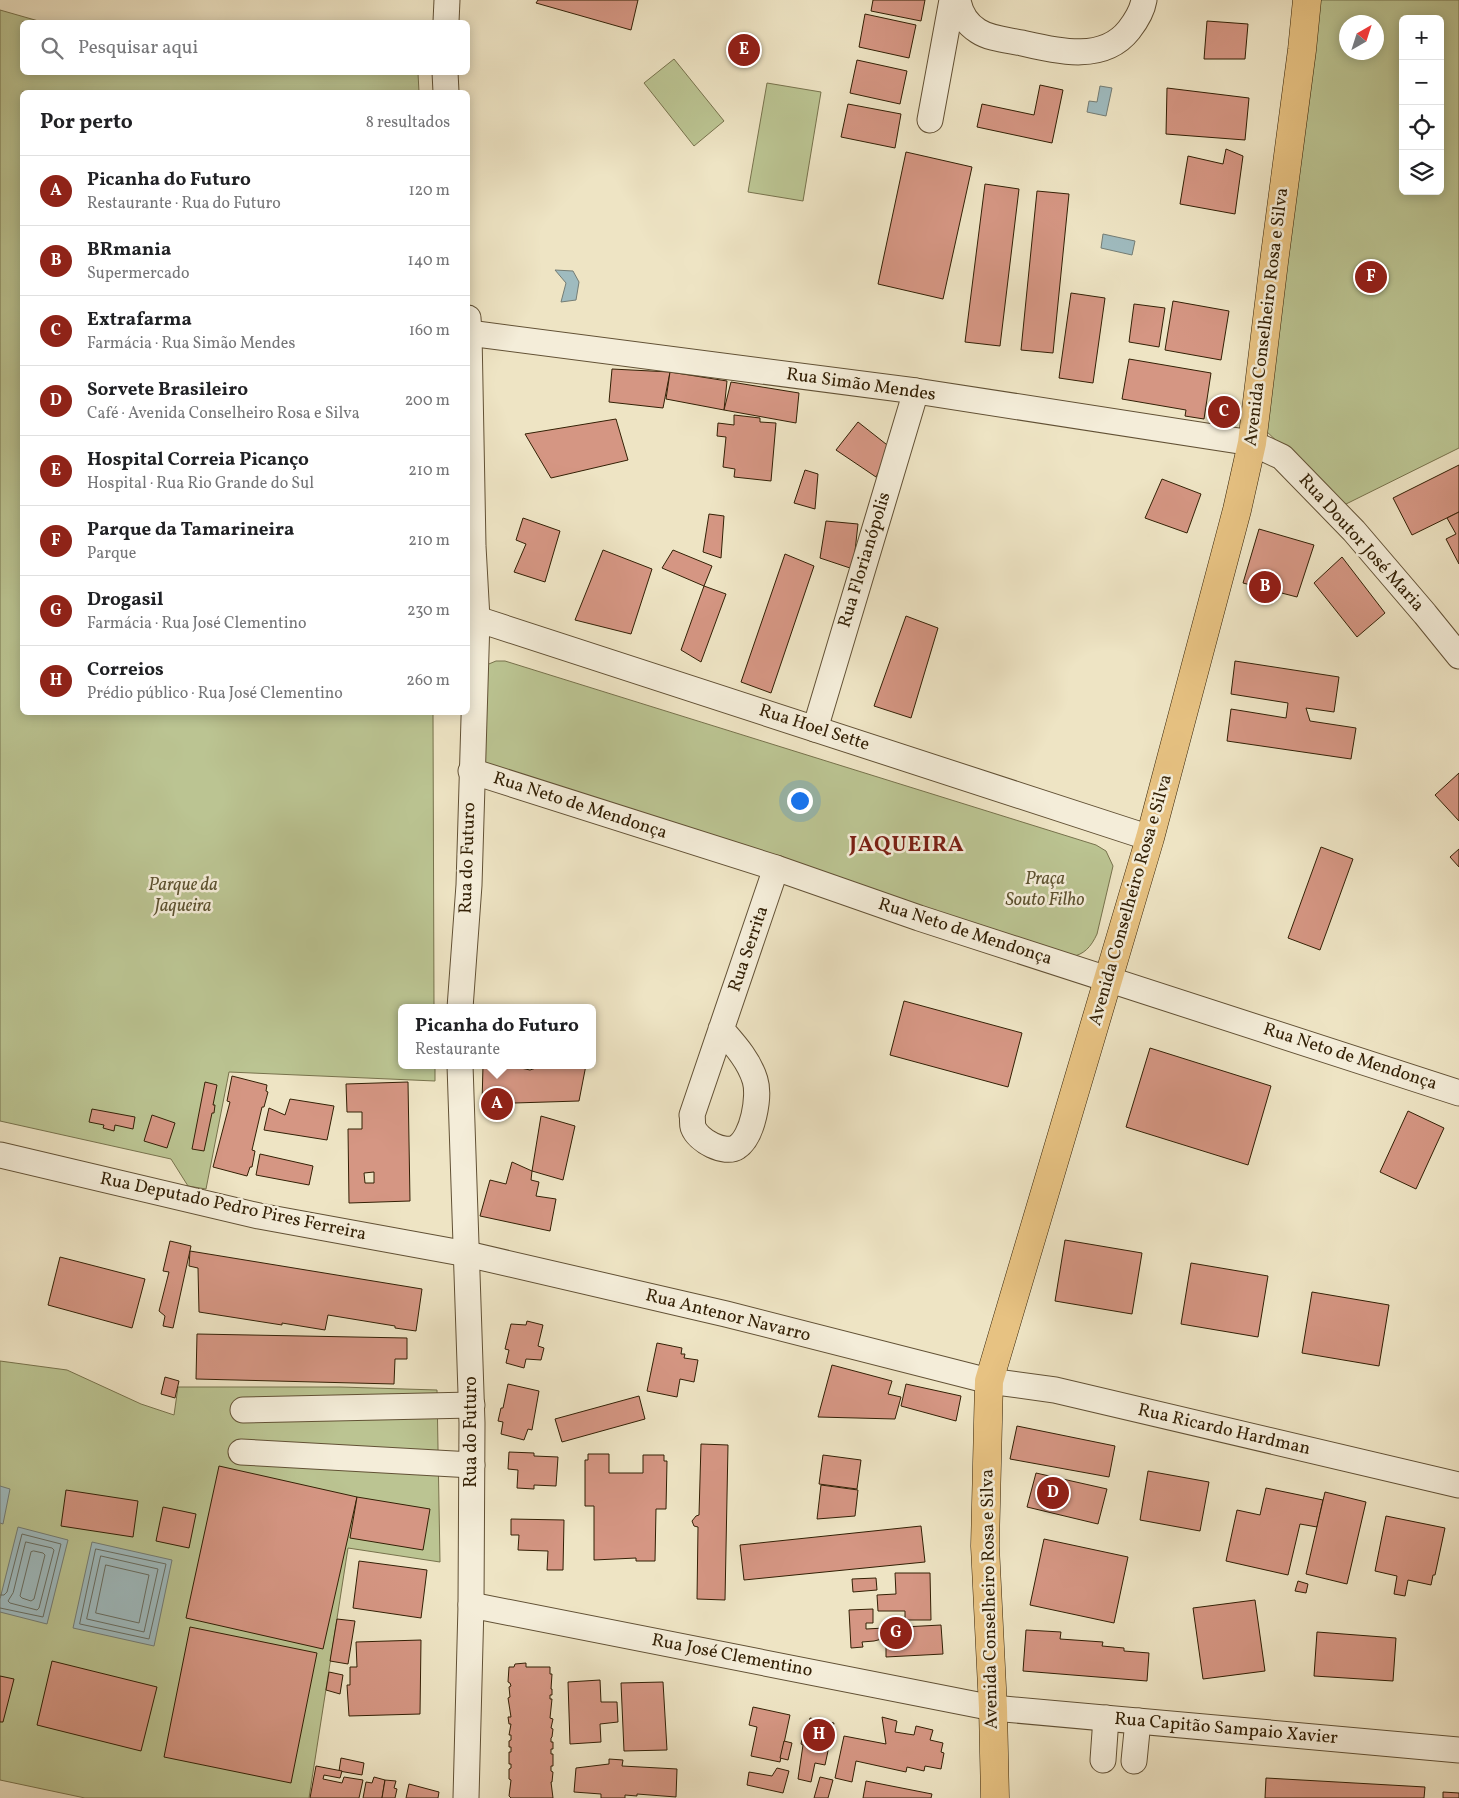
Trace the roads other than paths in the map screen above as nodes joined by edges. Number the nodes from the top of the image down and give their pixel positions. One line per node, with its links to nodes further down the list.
1 (447, 0): 6 (street)
2 (952, 0): 9 (street)
3 (958, 0): 4 (street)
4 (1144, 0)
5 (1307, 0): 13 (main road, Avenida Conselheiro Rosa e Silva)
6 (446, 20)
7 (445, 75): 8 (street)
8 (446, 90)
9 (930, 120)
10 (470, 326): 11 (street, Rua Simão Mendes)
11 (916, 392): 13 (street, Rua Simão Mendes); 16 (street, Rua Florianópolis)
12 (470, 436): 14 (street, Rua do Futuro)
13 (1252, 443): 15 (street, Rua Doutor José Maria); 18 (main road, Avenida Conselheiro Rosa e Silva)
14 (477, 618): 16 (street, Rua Hoel Sette); 17 (street, Rua do Futuro)
15 (1459, 656)
16 (815, 729): 18 (street, Rua Hoel Sette)
17 (471, 771): 19 (street, Rua Neto de Mendonça); 21 (street, Rua do Futuro)
18 (1150, 838): 20 (main road, Avenida Conselheiro Rosa e Silva)
19 (776, 868): 20 (street, Rua Neto de Mendonça); 22 (street, Rua Serrita)
20 (1110, 978): 24 (street, Rua Neto de Mendonça); 27 (main road, Avenida Conselheiro Rosa e Silva)
21 (460, 1004)
22 (721, 1029)
23 (460, 1069): 26 (street, Rua do Futuro)
24 (1459, 1093)
25 (0, 1156): 26 (street, Rua Deputado Pedro Pires Ferreira)
26 (467, 1254): 27 (street, Rua Antenor Navarro); 28 (street, Rua do Futuro)
27 (989, 1380): 32 (street, Rua Ricardo Hardman); 34 (main road, Avenida Conselheiro Rosa e Silva)
28 (472, 1404): 29 (street); 31 (street, Rua do Futuro)
29 (243, 1410)
30 (241, 1452): 31 (street)
31 (472, 1465): 33 (street, Rua do Futuro)
32 (1459, 1485)
33 (470, 1605): 34 (street, Rua José Clementino); 40 (street, Rua do Futuro)
34 (993, 1708): 35 (street, Rua Capitão Sampaio Xavier); 41 (main road, Avenida Conselheiro Rosa e Silva)
35 (1106, 1718): 36 (street, Rua Capitão Sampaio Xavier); 38 (street)
36 (1138, 1721): 37 (street, Rua Capitão Sampaio Xavier); 39 (street)
37 (1459, 1750)
38 (1103, 1760)
39 (1134, 1761)
40 (466, 1798)
41 (995, 1798)

